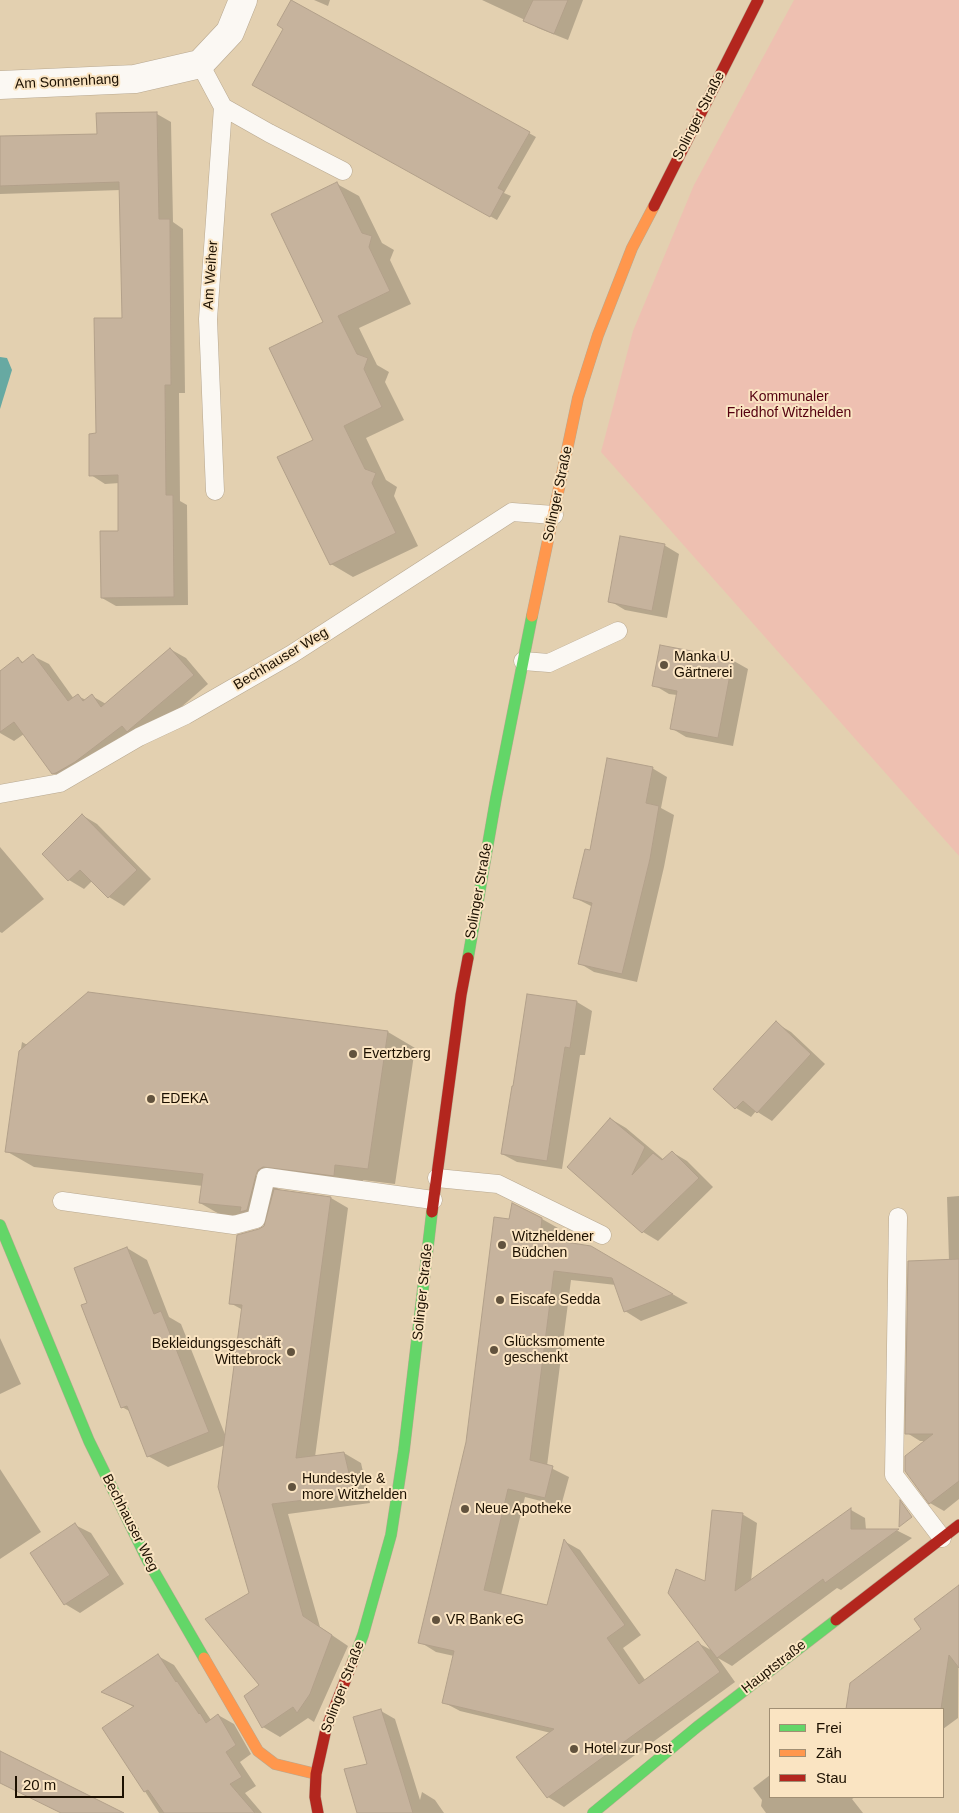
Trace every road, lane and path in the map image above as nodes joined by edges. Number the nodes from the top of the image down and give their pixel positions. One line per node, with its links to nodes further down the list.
1 (243, 0): 3 (street)
2 (758, 0): 8 (main road, Solinger Straße)
3 (200, 64): 4 (street, Am Sonnenhang); 5 (lane)
4 (0, 85)
5 (223, 107): 6 (lane); 7 (lane, Am Weiher)
6 (344, 171)
7 (215, 491)
8 (554, 515): 10 (main road, Solinger Straße); 11 (lane, Bechhauser Weg)
9 (618, 631): 10 (lane)
10 (523, 661): 12 (main road, Solinger Straße)
11 (0, 794)
12 (436, 1178): 13 (main road, Solinger Straße); 17 (lane)
13 (434, 1200): 14 (lane); 20 (main road, Solinger Straße)
14 (62, 1201)
15 (898, 1217): 19 (lane)
16 (0, 1225): 20 (main road, Bechhauser Weg)
17 (602, 1235)
18 (959, 1525): 19 (main road, Hauptstraße)
19 (942, 1538): 22 (main road, Hauptstraße)
20 (316, 1774): 21 (main road, Solinger Straße)
21 (318, 1813)
22 (593, 1813)

